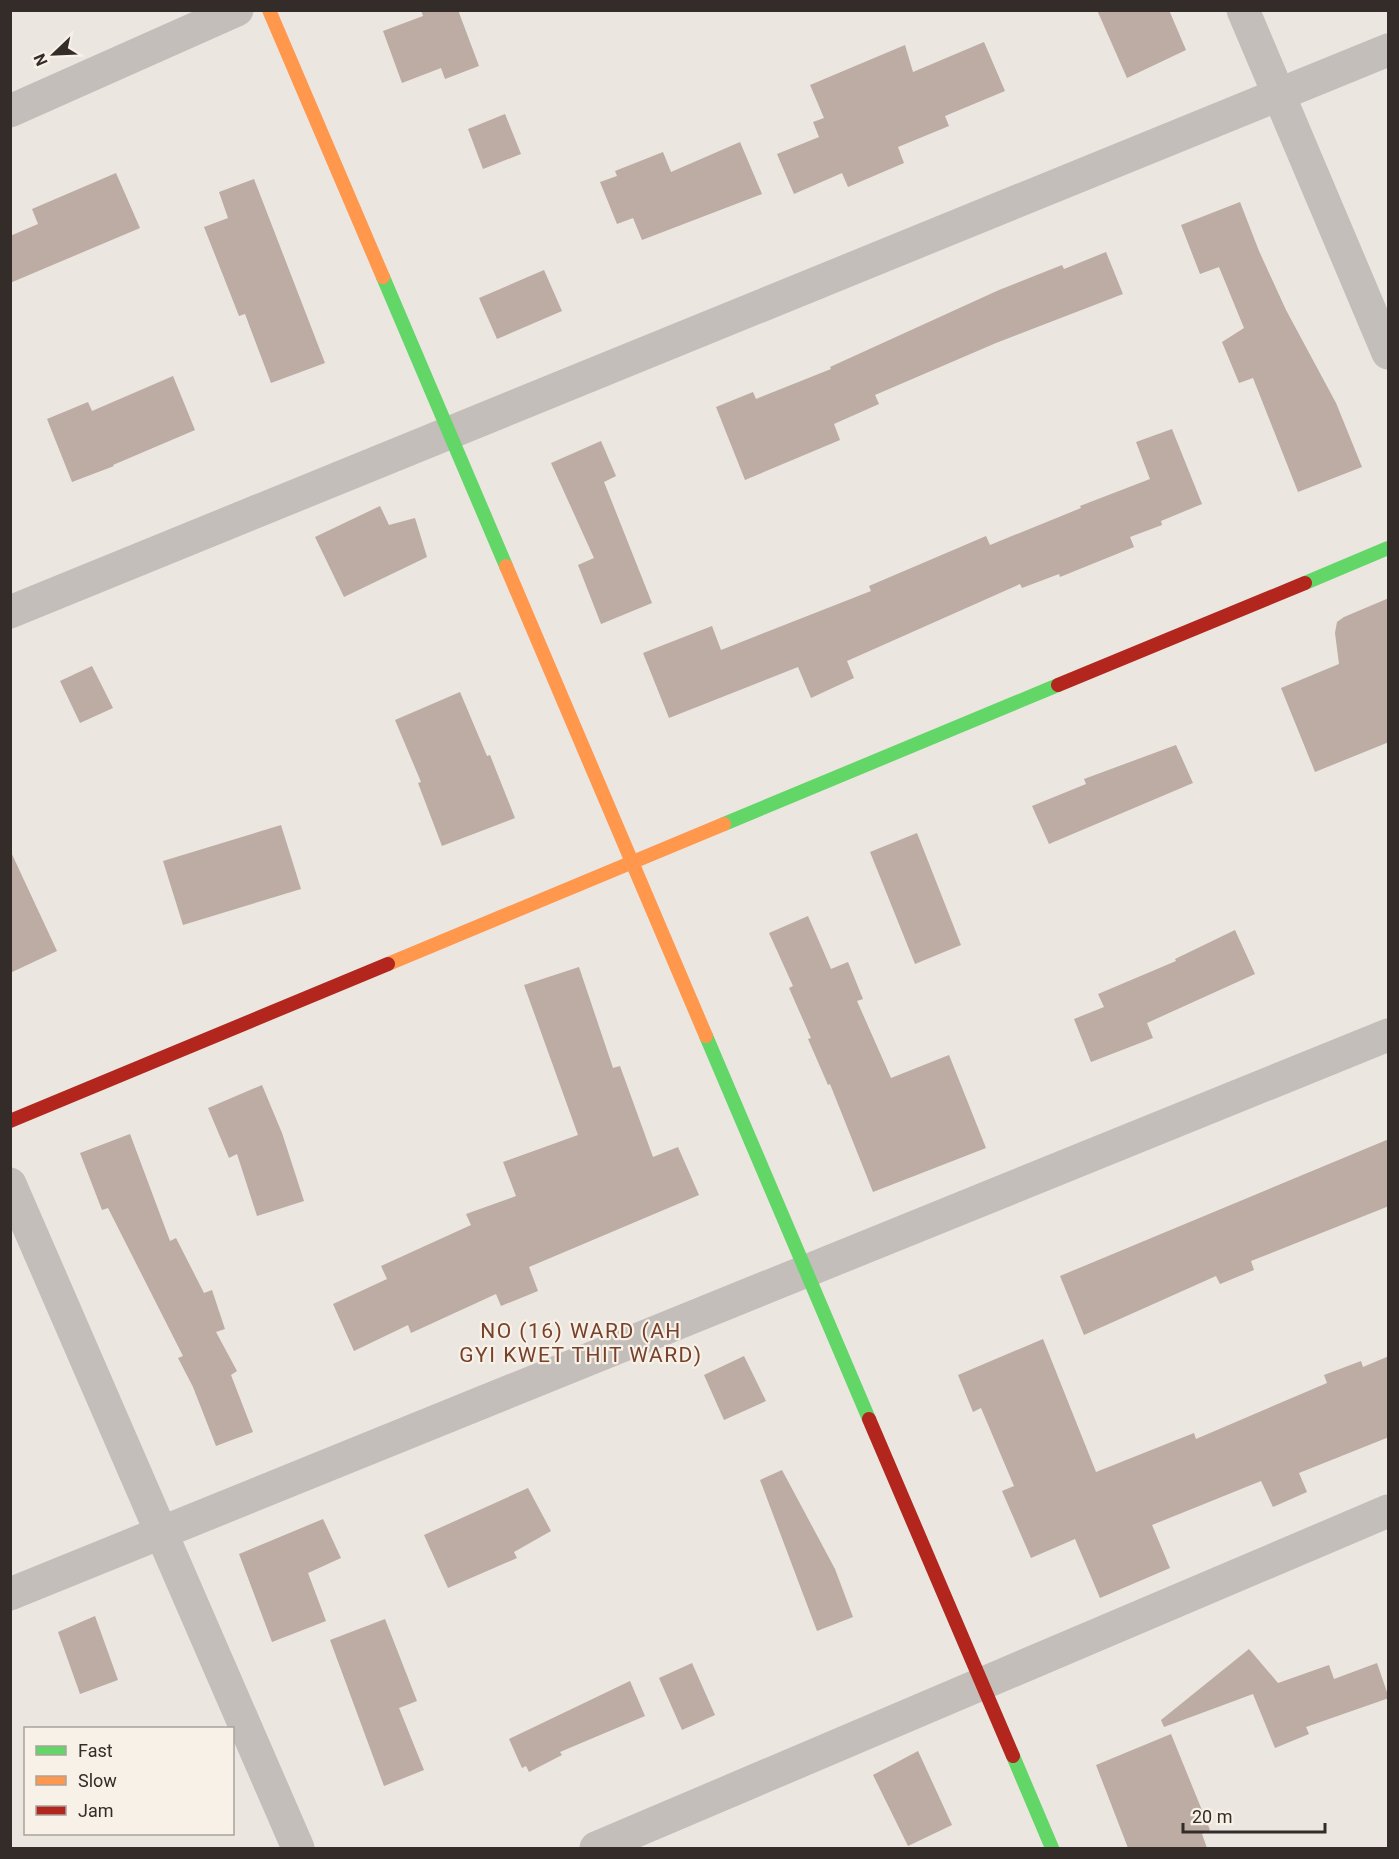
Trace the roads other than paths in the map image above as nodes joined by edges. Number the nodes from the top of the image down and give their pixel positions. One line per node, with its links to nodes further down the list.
1 (237, 10): 6 (street)
2 (269, 10): 8 (street)
3 (1243, 10): 5 (street)
4 (1389, 50): 5 (street)
5 (1279, 95): 7 (street); 8 (street)
6 (10, 111)
7 (1389, 353)
8 (449, 434): 10 (street); 11 (street)
9 (1389, 548): 11 (street)
10 (10, 612)
11 (632, 862): 13 (street); 15 (street)
12 (1389, 1035): 15 (street)
13 (10, 1120)
14 (10, 1184): 17 (street)
15 (806, 1272): 17 (street); 19 (street)
16 (1389, 1511): 19 (street)
17 (162, 1533): 18 (street); 20 (street)
18 (10, 1594)
19 (982, 1684): 21 (street); 22 (street)
20 (298, 1848)
21 (596, 1848)
22 (1052, 1848)

